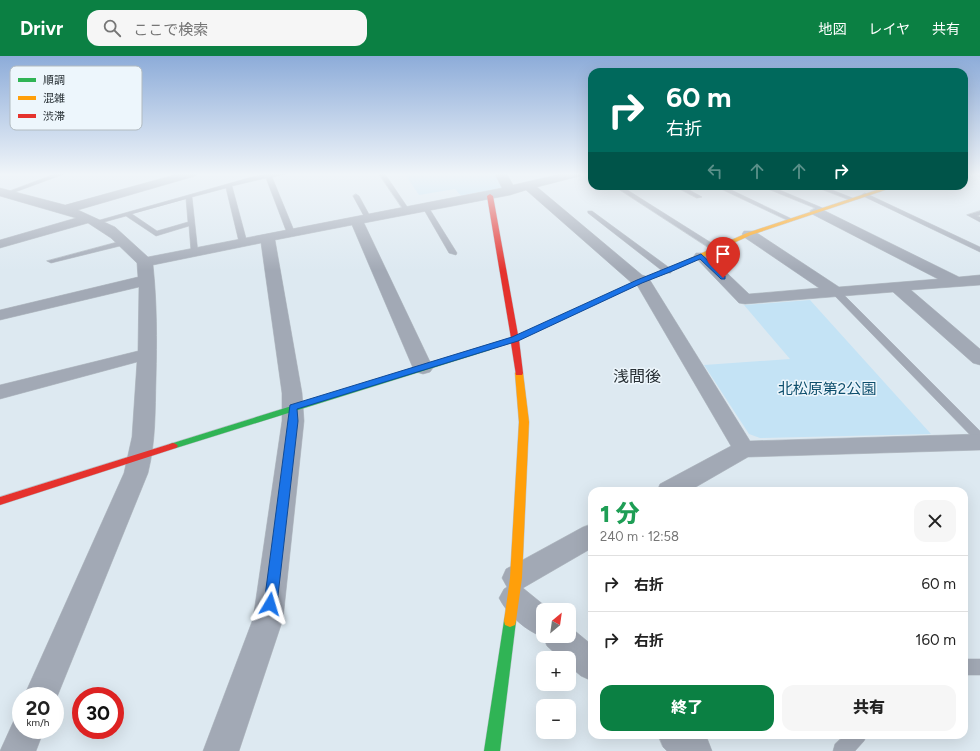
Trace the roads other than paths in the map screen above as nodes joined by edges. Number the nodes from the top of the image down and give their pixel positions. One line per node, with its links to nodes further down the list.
1 (56, 206): 18 (street)
2 (75, 206): 18 (street)
3 (155, 206): 23 (lane)
4 (190, 206): 28 (lane)
5 (234, 206): 33 (lane)
6 (280, 206): 29 (lane)
7 (359, 206): 24 (lane)
8 (404, 206): 20 (lane)
9 (434, 206): 17 (street)
10 (492, 206): 50 (street)
11 (554, 206): 45 (street)
12 (649, 206): 35 (lane)
13 (762, 206): 25 (lane)
14 (811, 206): 19 (lane)
15 (830, 206): 19 (street)
16 (897, 206): 36 (lane)
17 (426, 208): 20 (street); 38 (lane)
18 (66, 209): 26 (street)
19 (819, 210): 25 (street); 46 (street)
20 (407, 211): 24 (street)
21 (590, 212): 42 (lane)
22 (980, 213): 27 (lane)
23 (127, 214): 26 (lane); 28 (lane)
24 (362, 219): 29 (street); 53 (street)
25 (789, 219): 30 (street)
26 (93, 220): 32 (street); 34 (street)
27 (980, 220)
28 (192, 223): 37 (lane)
29 (291, 233): 31 (street)
30 (749, 234): 35 (street); 48 (street)
31 (267, 237): 33 (street); 55 (street)
32 (125, 242): 40 (lane); 41 (street)
33 (243, 242): 37 (street)
34 (0, 244)
35 (716, 249): 39 (street)
36 (980, 250)
37 (195, 251): 41 (street)
38 (453, 253)
39 (701, 256): 42 (street); 48 (street)
40 (51, 261)
41 (146, 262): 43 (street)
42 (668, 271): 45 (street)
43 (147, 280): 49 (street); 51 (street)
44 (980, 280): 46 (street)
45 (640, 281): 50 (street); 58 (street)
46 (958, 282): 47 (street)
47 (897, 287): 48 (street); 52 (street)
48 (836, 292): 56 (lane)
49 (0, 315)
50 (515, 339): 53 (street); 63 (street)
51 (147, 354): 54 (street); 59 (street)
52 (980, 359)
53 (423, 368): 55 (street)
54 (0, 392)
55 (293, 407): 59 (street); 72 (street)
56 (980, 438)
57 (980, 442): 58 (street)
58 (744, 449): 60 (street)
59 (141, 455): 61 (street); 67 (street)
60 (676, 487)
61 (0, 501)
62 (588, 538): 63 (street)
63 (515, 588): 64 (street); 73 (street)
64 (536, 614)
65 (566, 643): 66 (street)
66 (588, 662)
67 (45, 687)
68 (23, 739): 71 (street)
69 (680, 739): 74 (street)
70 (854, 739): 75 (lane)
71 (18, 751)
72 (221, 751)
73 (492, 751)
74 (694, 751)
75 (842, 751)

